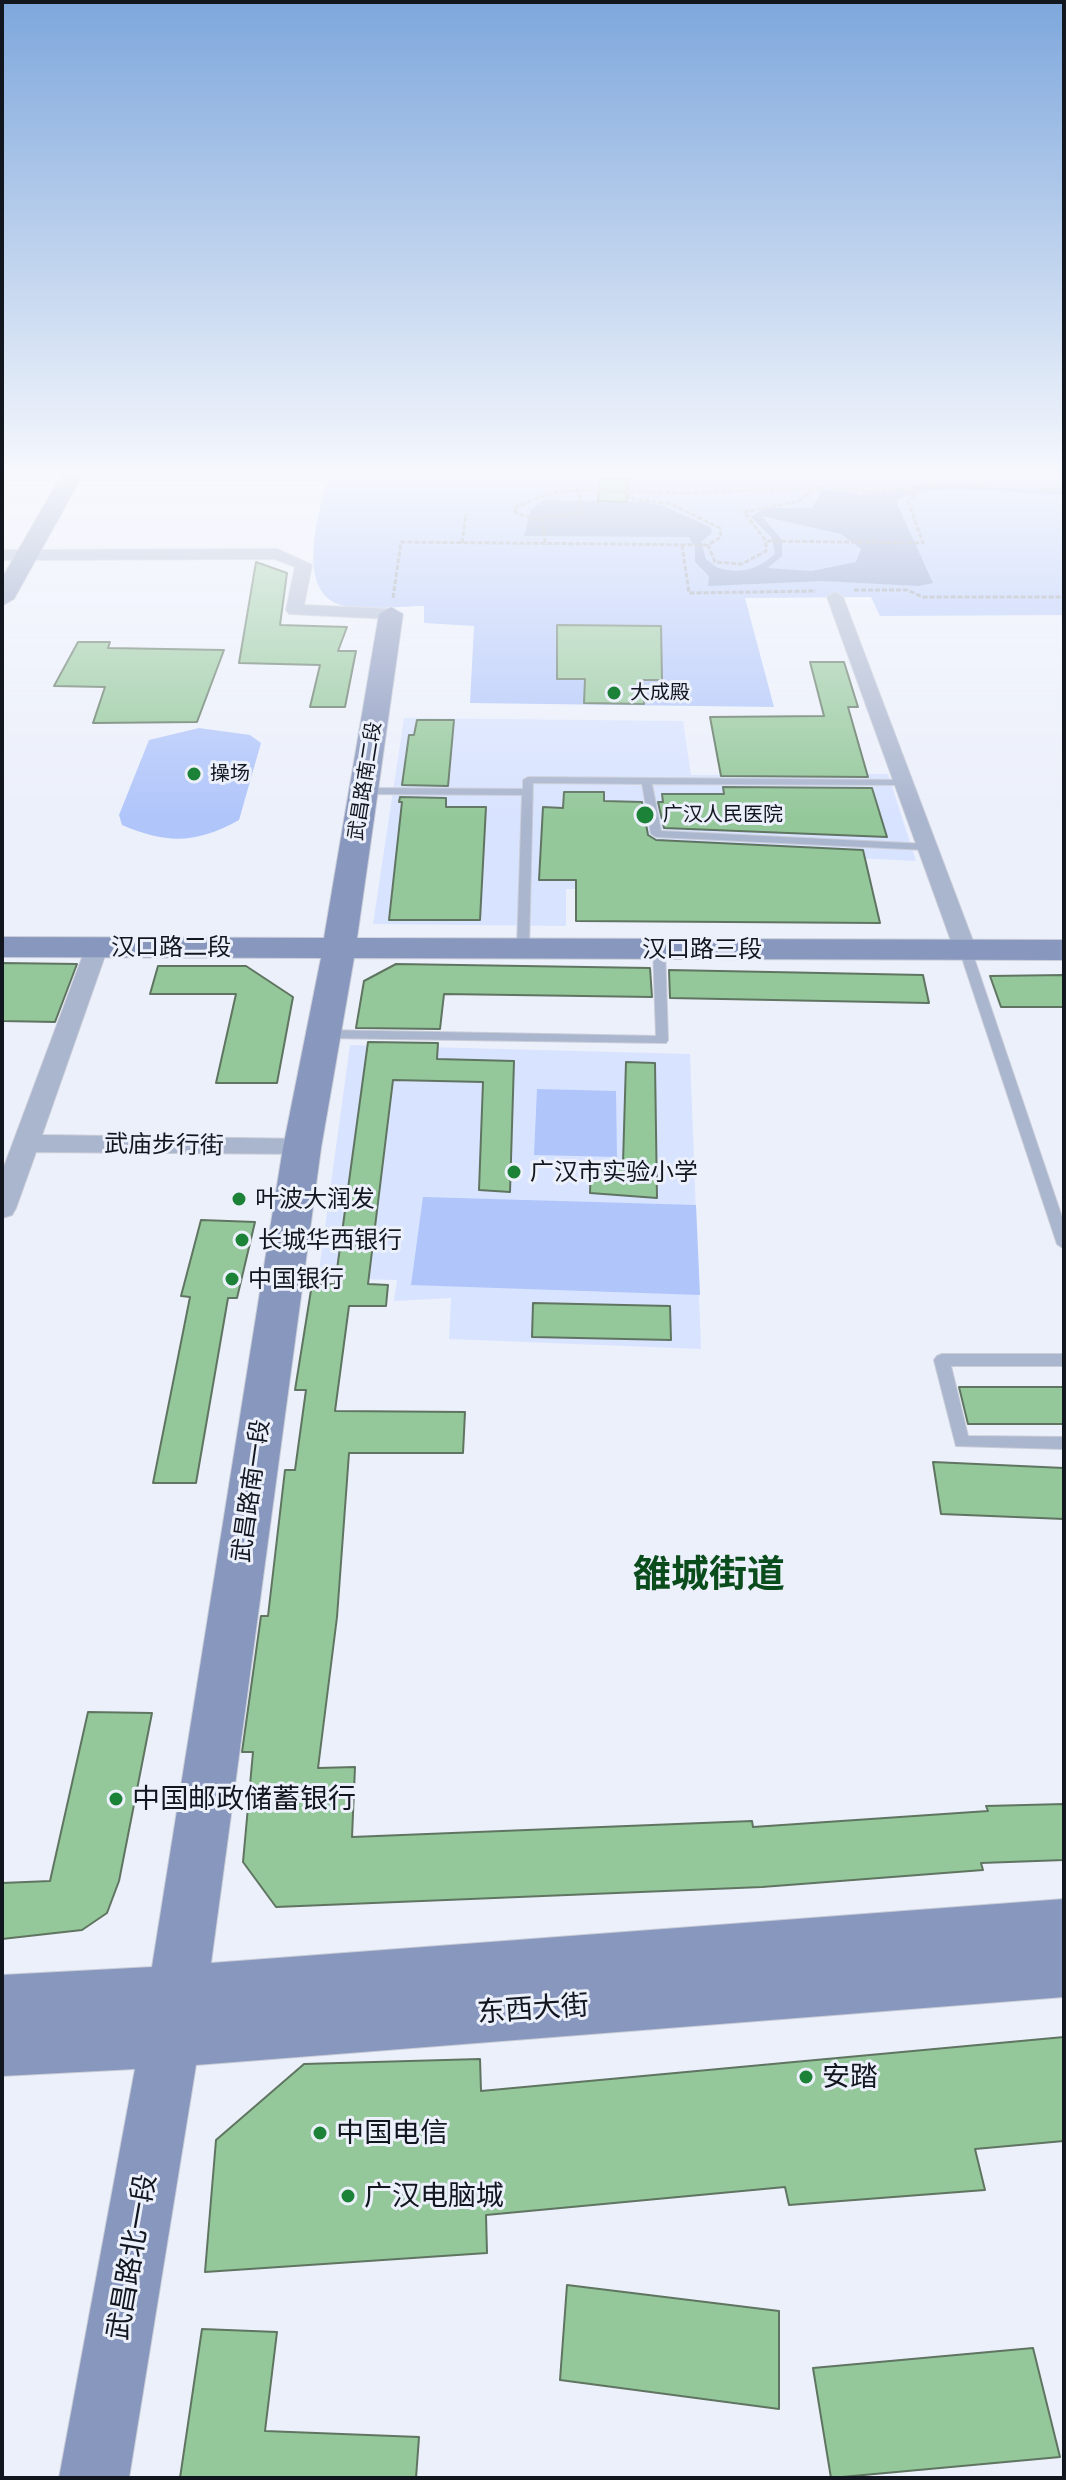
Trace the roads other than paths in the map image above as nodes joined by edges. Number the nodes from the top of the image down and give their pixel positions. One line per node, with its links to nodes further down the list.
1 (300, 587): 3 (street)
2 (835, 597): 5 (street)
3 (392, 608): 6 (street, 武昌路南二段)
4 (646, 781): 5 (lane); 7 (lane); 8 (lane)
5 (904, 783): 8 (street)
6 (364, 791): 7 (lane); 11 (street, 武昌路南二段)
7 (528, 792): 12 (lane)
8 (927, 847): 14 (street)
9 (2, 947): 10 (street, 汉口路二段)
10 (97, 947): 11 (street, 汉口路二段); 17 (street)
11 (339, 948): 12 (street, 汉口路三段); 16 (street, 武昌路南一段)
12 (523, 948): 13 (street, 汉口路三段)
13 (659, 948): 14 (street, 汉口路三段); 16 (lane)
14 (965, 949): 15 (street, 汉口路三段); 20 (lane)
15 (1064, 950)
16 (323, 1034): 18 (street, 武昌路南一段)
17 (26, 1143): 18 (street, 武庙步行街); 19 (street)
18 (302, 1148): 26 (street, 武昌路南一段)
19 (2, 1208)
20 (1064, 1244)
21 (1064, 1360): 22 (lane)
22 (1064, 1443)
23 (1064, 1928): 26 (street, 东西大街)
24 (1064, 1968): 26 (street, 东西大街)
25 (2, 2004): 26 (street, 东西大街)
26 (174, 2016): 27 (street, 东西大街); 28 (street, 武昌路北一段)
27 (2, 2046)
28 (94, 2478)

